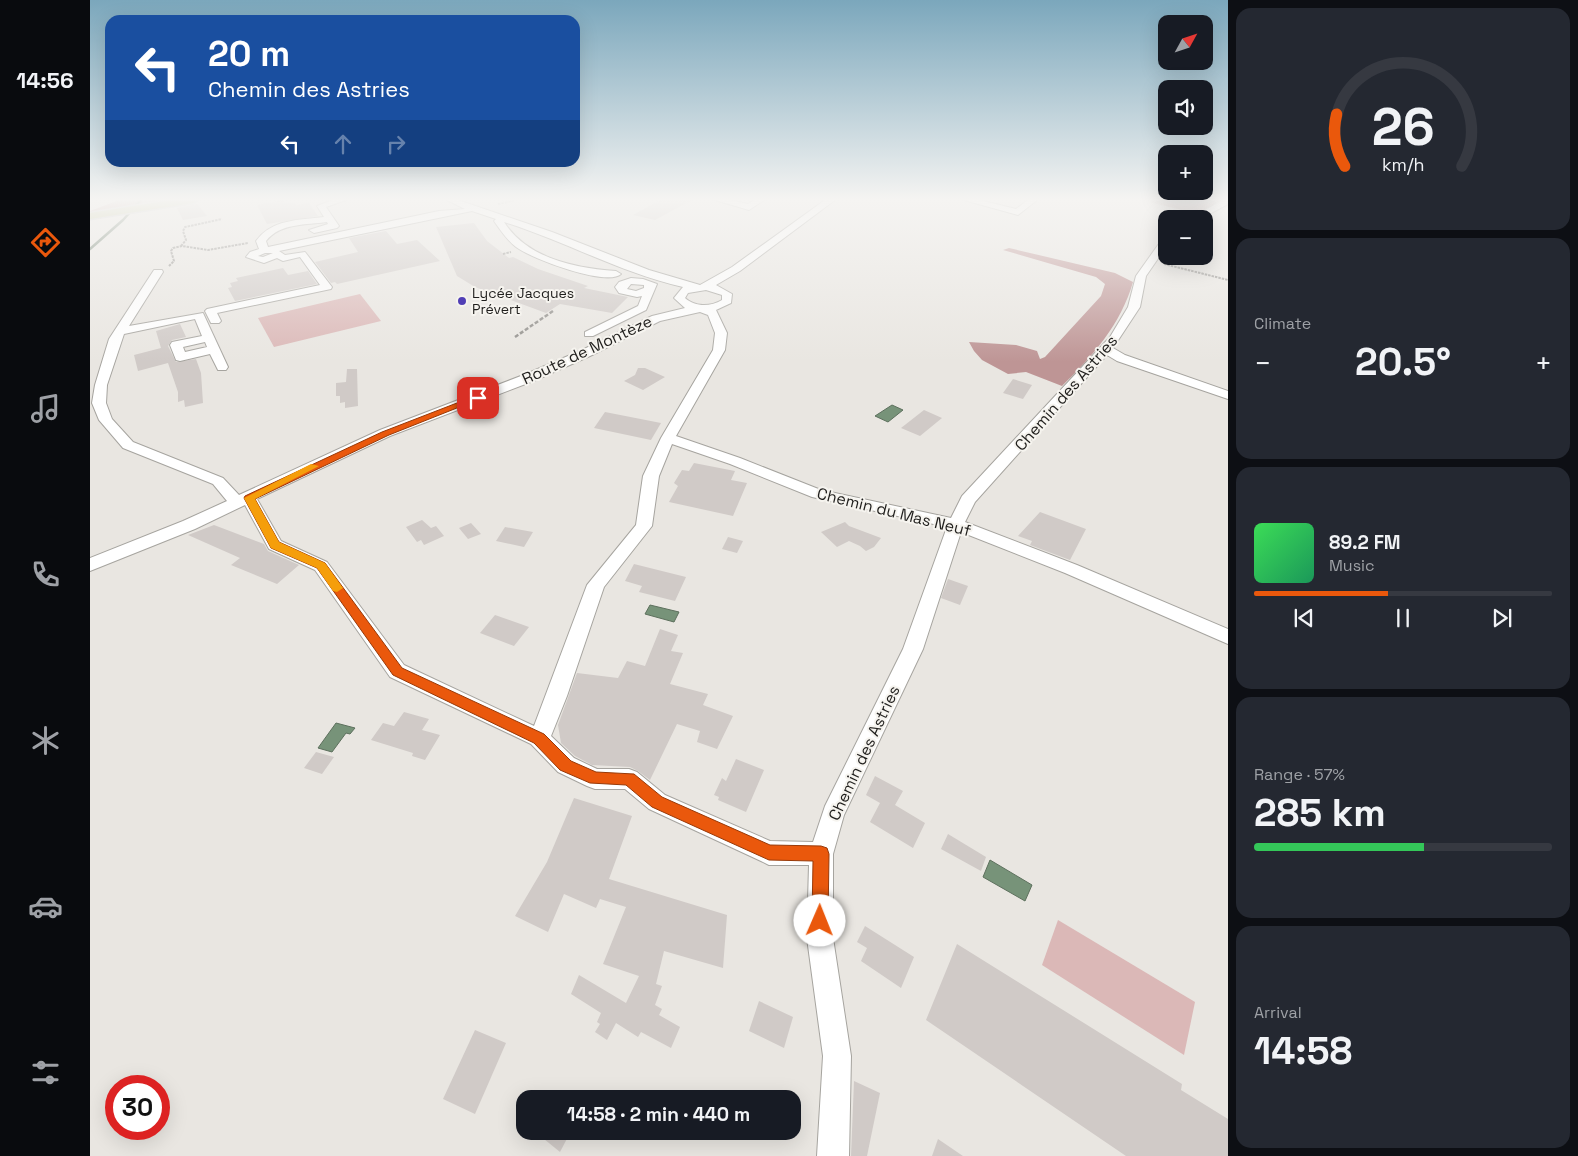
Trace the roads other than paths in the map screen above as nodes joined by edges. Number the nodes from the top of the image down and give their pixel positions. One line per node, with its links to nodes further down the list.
1 (257, 254): 2 (street)
2 (266, 254)
3 (277, 254): 20 (street)
4 (537, 254): 12 (street)
5 (558, 254): 12 (street)
6 (590, 254): 13 (street)
7 (599, 254): 14 (street)
8 (756, 254): 10 (street)
9 (1156, 254): 23 (street, Chemin des Astries)
10 (736, 269): 14 (street); 16 (street)
11 (158, 272): 21 (street)
12 (616, 274): 15 (street)
13 (665, 286): 15 (street); 17 (street)
14 (701, 287): 16 (street); 17 (street)
15 (648, 288): 22 (street)
16 (722, 291): 18 (street)
17 (680, 298): 18 (street); 19 (street)
18 (709, 309): 19 (street, Route de Montèze); 26 (street)
19 (656, 318): 27 (street, Route de Montèze)
20 (215, 321)
21 (119, 332): 24 (street); 27 (street)
22 (589, 334)
23 (1106, 349): 25 (street); 28 (street, Chemin des Astries)
24 (222, 367)
25 (1228, 395)
26 (668, 438): 28 (street, Chemin du Mas Neuf); 31 (street)
27 (243, 500): 29 (street, Route de Montèze); 31 (street)
28 (956, 524): 30 (street, Chemin du Mas Neuf); 32 (street, Chemin des Astries)
29 (90, 565)
30 (1228, 637)
31 (539, 738): 32 (street)
32 (821, 854): 33 (street, Chemin des Astries)
33 (833, 1156)

